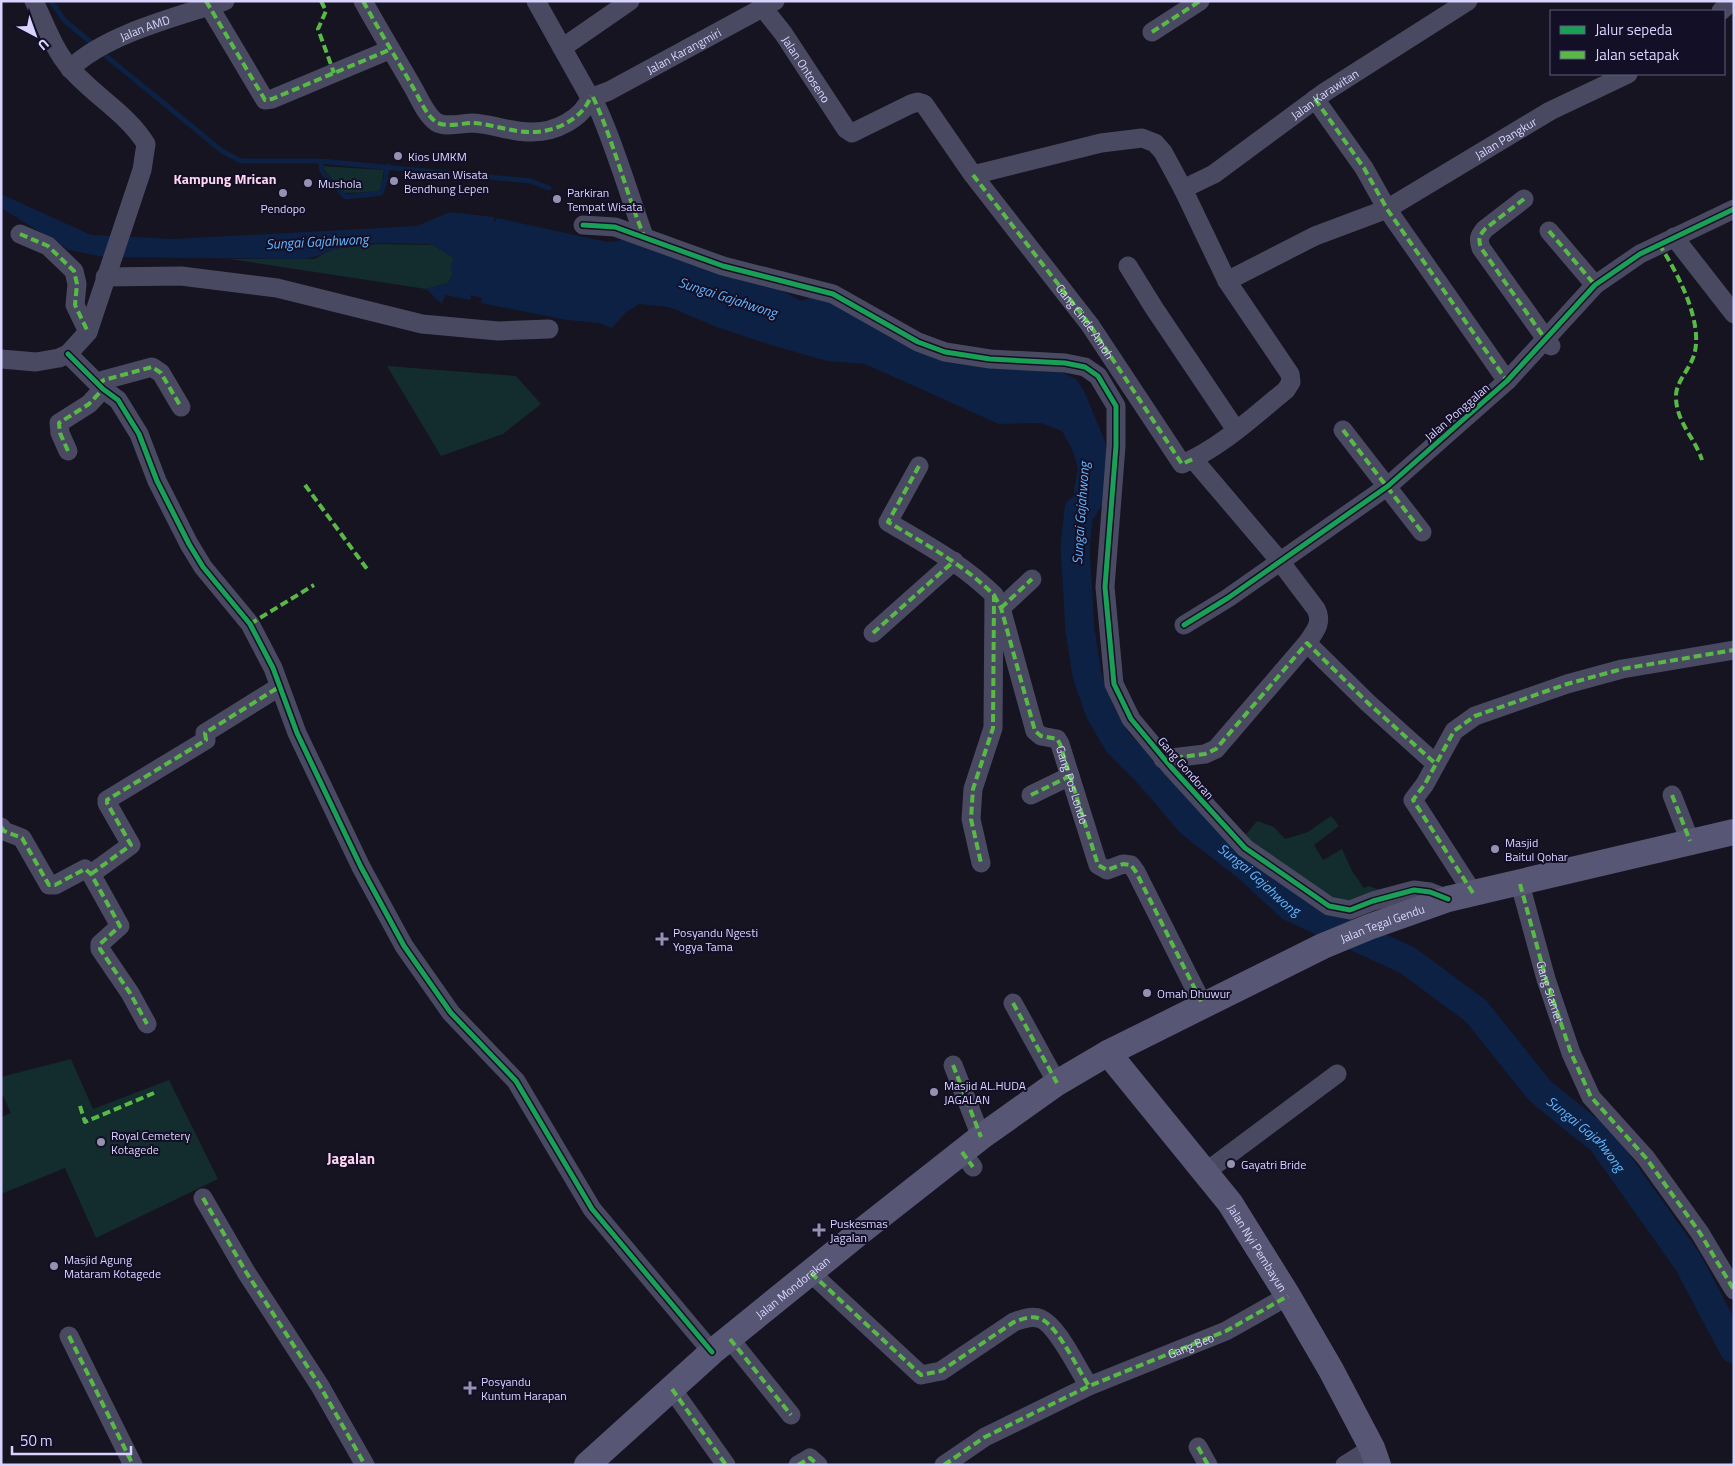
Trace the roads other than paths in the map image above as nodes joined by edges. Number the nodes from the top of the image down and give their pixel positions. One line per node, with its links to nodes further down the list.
1 (34, 1): 14 (street)
2 (363, 1): 13 (street)
3 (536, 1): 12 (street)
4 (630, 1): 12 (street)
5 (1200, 1): 11 (street)
6 (1468, 1): 17 (street, Jalan Karawitan)
7 (1732, 1): 10 (street)
8 (214, 3): 13 (street); 14 (street, Jalan AMD)
9 (769, 4): 16 (street, Jalan Karangmiri); 18 (street, Jalan Ontoseno)
10 (1722, 10)
11 (1152, 32)
12 (562, 48): 16 (street)
13 (390, 50): 16 (street)
14 (79, 62): 29 (street)
15 (1626, 75): 21 (street, Jalan Pangkur)
16 (592, 96): 26 (street)
17 (1315, 99): 19 (street, Jalan Karawitan); 21 (street)
18 (973, 175): 19 (street); 44 (street, Gang Cinde Amoh)
19 (1183, 189): 30 (street)
20 (1524, 199): 35 (street)
21 (1387, 209): 30 (street, Jalan Pangkur); 38 (street)
22 (1734, 209): 27 (street, Jalan Ponggalan)
23 (583, 225): 26 (street, Gang Gondoran)
24 (1549, 231): 31 (street)
25 (20, 234): 34 (street)
26 (644, 236): 57 (street, Gang Gondoran)
27 (1674, 237): 31 (street, Jalan Ponggalan); 32 (street)
28 (1128, 266): 41 (street)
29 (108, 272): 33 (street); 34 (street)
30 (1227, 281): 41 (street)
31 (1595, 286): 35 (street, Jalan Ponggalan)
32 (1734, 314)
33 (549, 329)
34 (88, 332): 36 (street)
35 (1548, 343): 38 (street, Jalan Ponggalan)
36 (68, 354): 37 (street); 39 (street)
37 (1, 359)
38 (1507, 381): 46 (street, Jalan Ponggalan)
39 (100, 387): 40 (street); 43 (street); 56 (street)
40 (181, 407)
41 (1236, 430): 44 (street)
42 (1343, 430): 46 (street)
43 (68, 451)
44 (1193, 459): 48 (street)
45 (919, 466): 49 (street)
46 (1388, 486): 47 (street); 48 (street, Jalan Ponggalan)
47 (1422, 532)
48 (1279, 560): 52 (street, Jalan Ponggalan); 54 (street)
49 (954, 561): 51 (street); 53 (street)
50 (1032, 579): 51 (street)
51 (998, 601): 59 (street, Gang Pos Londo); 65 (street)
52 (1184, 625)
53 (872, 633)
54 (1307, 643): 57 (street); 58 (street)
55 (1734, 650): 58 (street)
56 (279, 687): 66 (street); 84 (street)
57 (1164, 759): 69 (street, Gang Gondoran)
58 (1436, 764): 68 (street)
59 (1070, 776): 60 (street); 70 (street, Gang Pos Londo)
60 (1031, 795)
61 (1672, 795): 64 (street)
62 (1, 827): 66 (street)
63 (1734, 832): 64 (street, Jalan Tegal Gendu)
64 (1690, 841): 67 (street, Jalan Tegal Gendu)
65 (981, 863)
66 (91, 874): 72 (street)
67 (1520, 884): 68 (street, Jalan Tegal Gendu); 81 (street, Gang Slamet)
68 (1473, 893): 69 (street, Jalan Tegal Gendu)
69 (1448, 899): 70 (street, Jalan Tegal Gendu)
70 (1200, 1000): 73 (street, Jalan Tegal Gendu)
71 (1013, 1003): 76 (street)
72 (147, 1024)
73 (1108, 1052): 76 (street, Jalan Mondorakan); 78 (street, Jalan Nyi Pembayun)
74 (953, 1065): 77 (street)
75 (1337, 1074): 78 (street)
76 (1057, 1083): 77 (street, Jalan Mondorakan)
77 (972, 1152): 80 (street, Jalan Mondorakan)
78 (1207, 1172): 82 (street, Jalan Nyi Pembayun)
79 (203, 1198): 91 (street)
80 (811, 1273): 84 (street, Jalan Mondorakan); 85 (street)
81 (1734, 1290)
82 (1288, 1296): 85 (street, Gang Beo); 89 (street, Jalan Nyi Pembayun)
83 (68, 1336): 90 (street)
84 (721, 1346): 86 (street, Jalan Mondorakan); 87 (street)
85 (1089, 1386): 96 (street, Gang Beo)
86 (672, 1389): 92 (street, Jalan Mondorakan); 93 (street)
87 (791, 1415)
88 (1198, 1447): 97 (street)
89 (1375, 1456): 98 (street)
90 (133, 1465)
91 (365, 1465)
92 (587, 1465)
93 (726, 1465)
94 (798, 1465): 95 (street)
95 (818, 1465)
96 (944, 1465)
97 (1208, 1465)
98 (1345, 1465)

